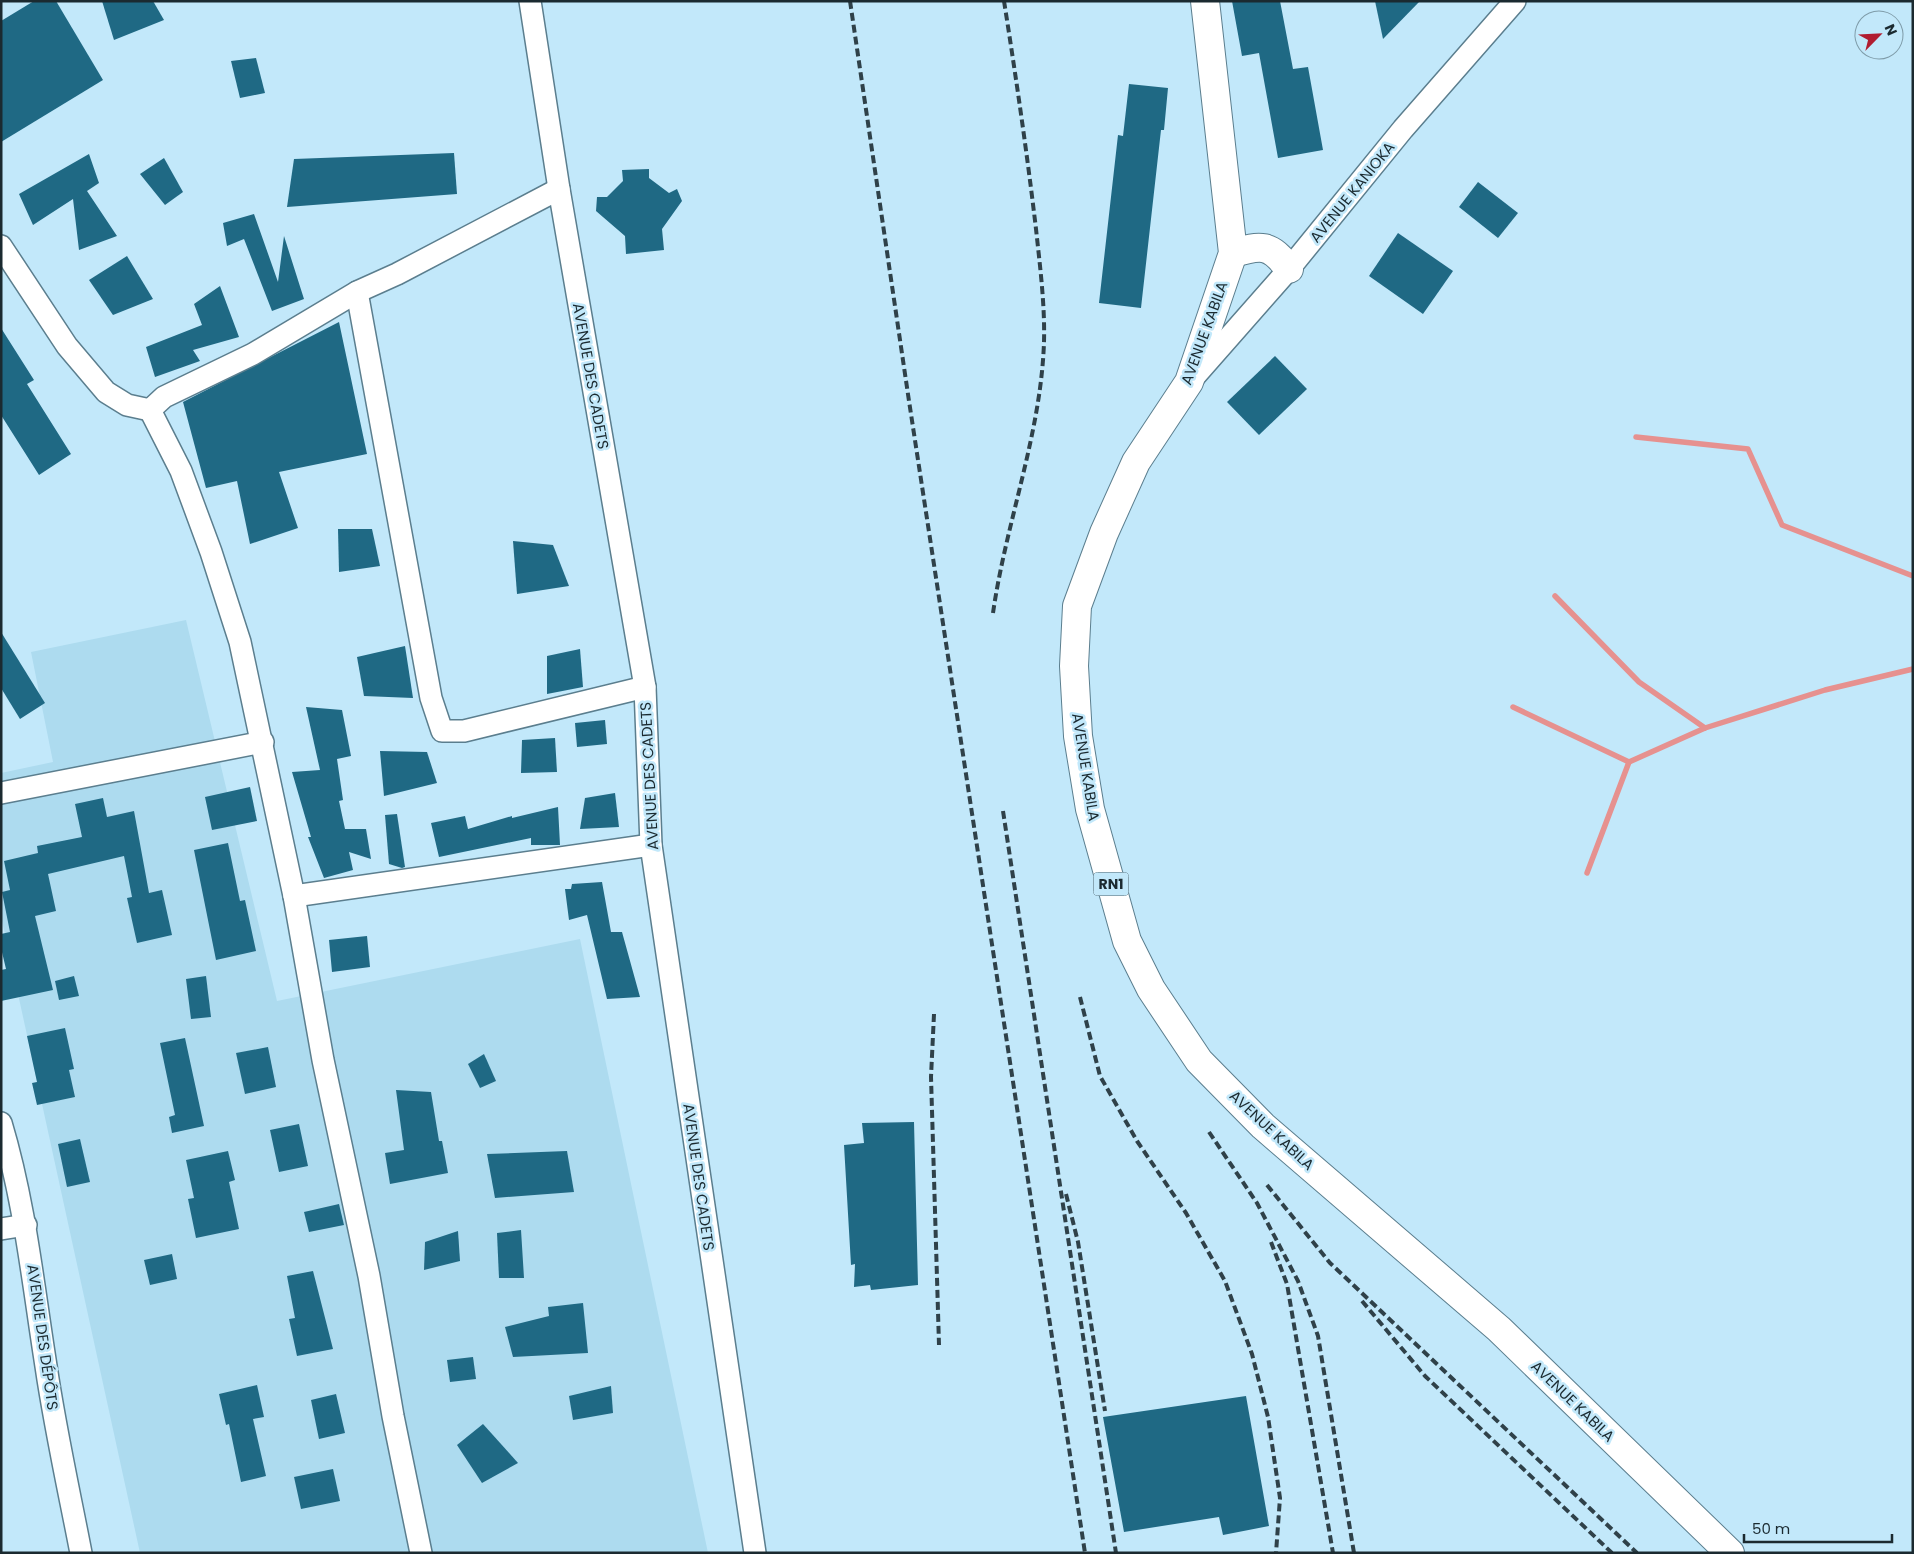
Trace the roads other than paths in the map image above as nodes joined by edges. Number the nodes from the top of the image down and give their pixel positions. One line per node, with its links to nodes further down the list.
1 (530, 1): 4 (street, AVENUE DES CADETS)
2 (1205, 1): 6 (highway, AVENUE KABILA / RN1)
3 (1515, 1): 7 (street, AVENUE KANIOKA)
4 (559, 189): 8 (street); 11 (street, AVENUE DES CADETS)
5 (1, 246): 10 (street)
6 (1232, 253): 7 (highway); 9 (highway, AVENUE KABILA / RN1)
7 (1289, 269): 9 (street, AVENUE KANIOKA)
8 (357, 292): 10 (street); 11 (street)
9 (1189, 382): 22 (highway, AVENUE KABILA / RN1)
10 (150, 410): 12 (street)
11 (645, 687): 14 (street, AVENUE DES CADETS)
12 (263, 742): 13 (street); 15 (street)
13 (1, 793)
14 (651, 846): 15 (street); 21 (street, AVENUE DES CADETS)
15 (294, 896): 20 (street)
16 (1, 1123): 17 (street, AVENUE DES DÉPÔTS)
17 (26, 1225): 18 (street); 19 (street, AVENUE DES DÉPÔTS)
18 (1, 1229)
19 (81, 1553)
20 (421, 1553)
21 (754, 1553)
22 (1730, 1553)

